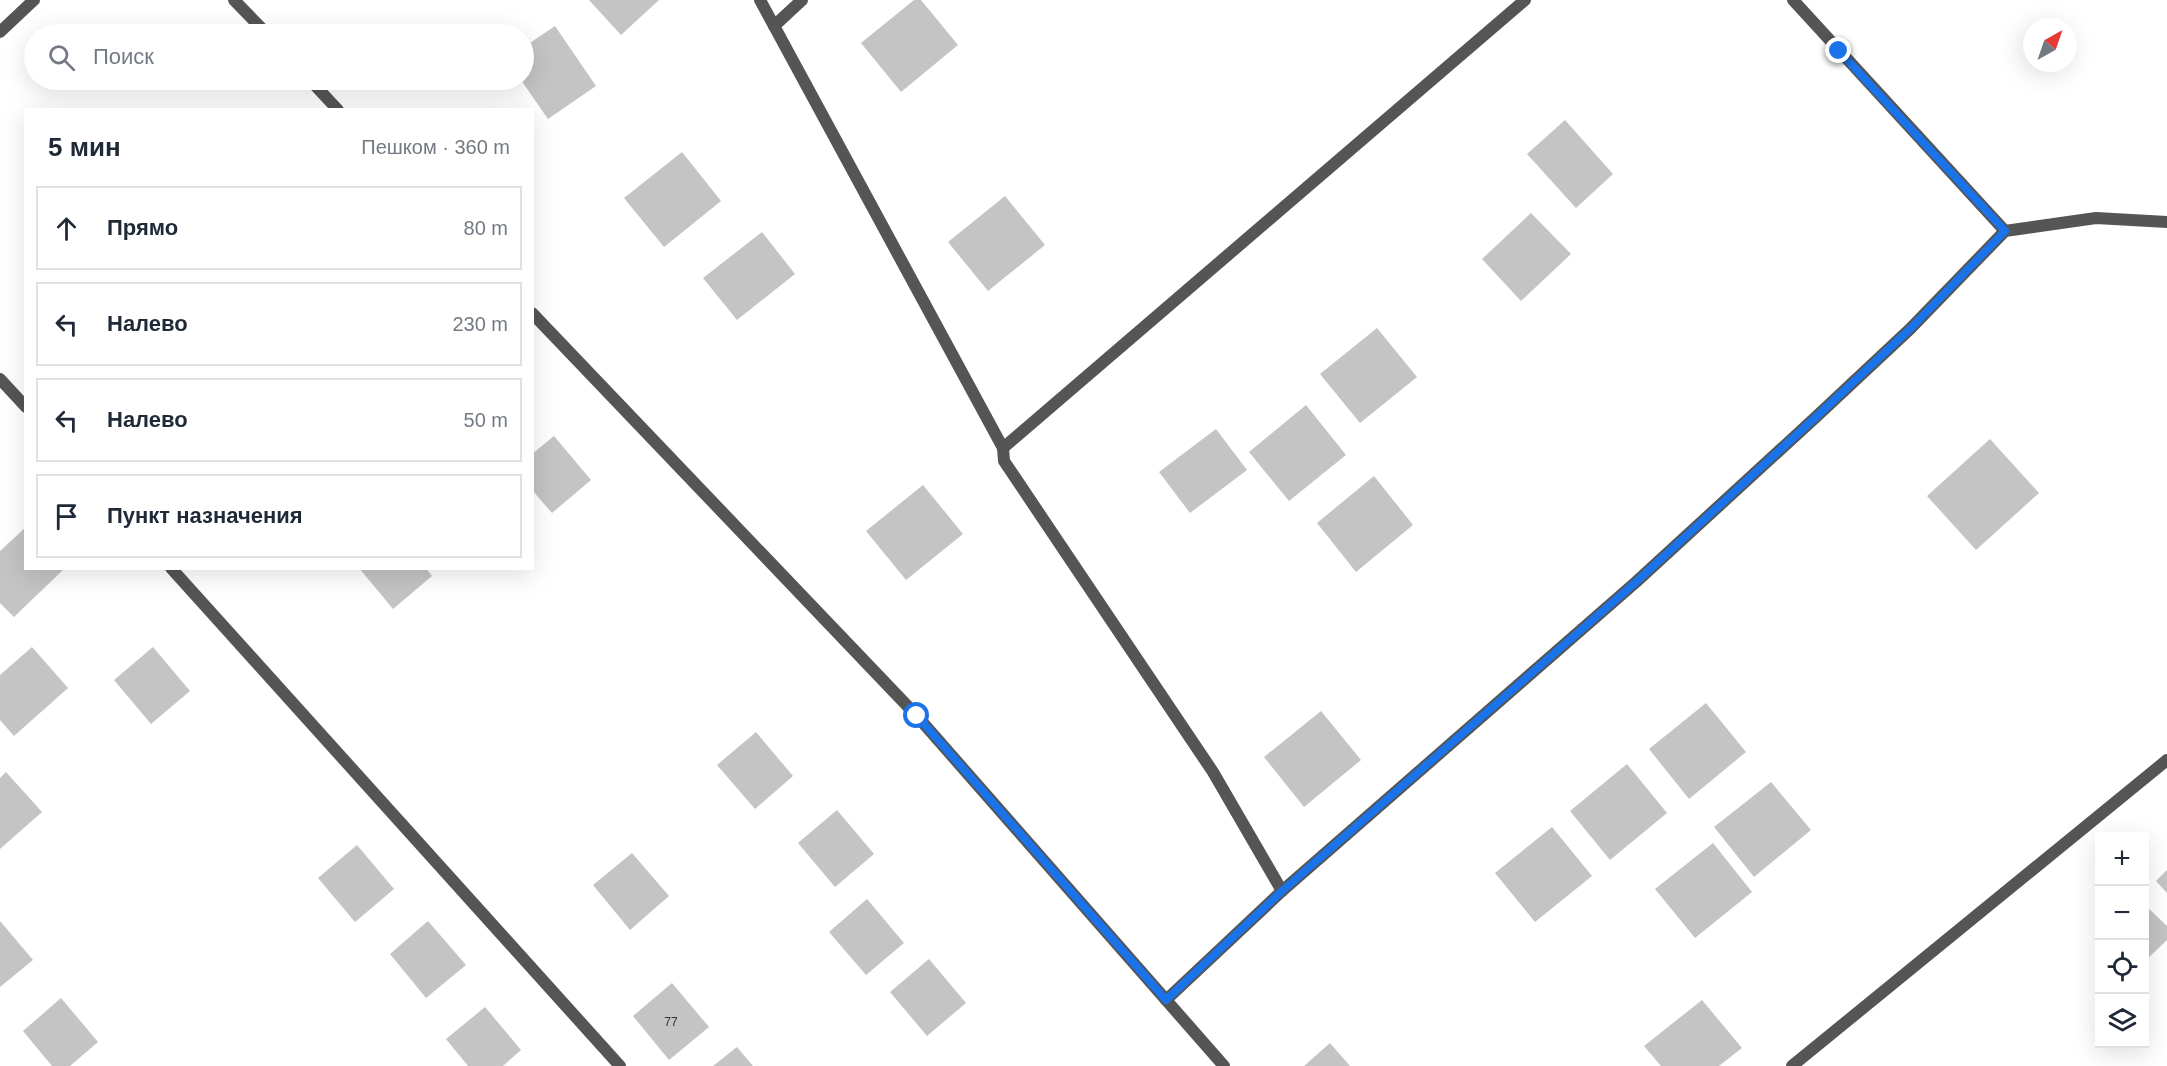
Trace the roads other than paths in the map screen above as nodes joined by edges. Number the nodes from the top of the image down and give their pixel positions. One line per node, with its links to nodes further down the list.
1 (33, 0): 9 (street)
2 (234, 0): 7 (street)
3 (760, 0): 8 (street)
4 (802, 0): 8 (street)
5 (1525, 0): 17 (street)
6 (1793, 0): 13 (street)
7 (257, 24)
8 (774, 26): 17 (street)
9 (0, 32)
10 (319, 90): 11 (street)
11 (336, 108)
12 (2167, 222): 13 (street)
13 (2005, 231): 20 (street)
14 (534, 315): 21 (street)
15 (0, 379): 16 (street)
16 (24, 405)
17 (1003, 448): 20 (street)
18 (173, 570): 22 (street)
19 (2167, 760): 24 (street)
20 (1282, 891): 21 (street)
21 (1166, 1000): 23 (street)
22 (620, 1066)
23 (1224, 1066)
24 (1792, 1066)

